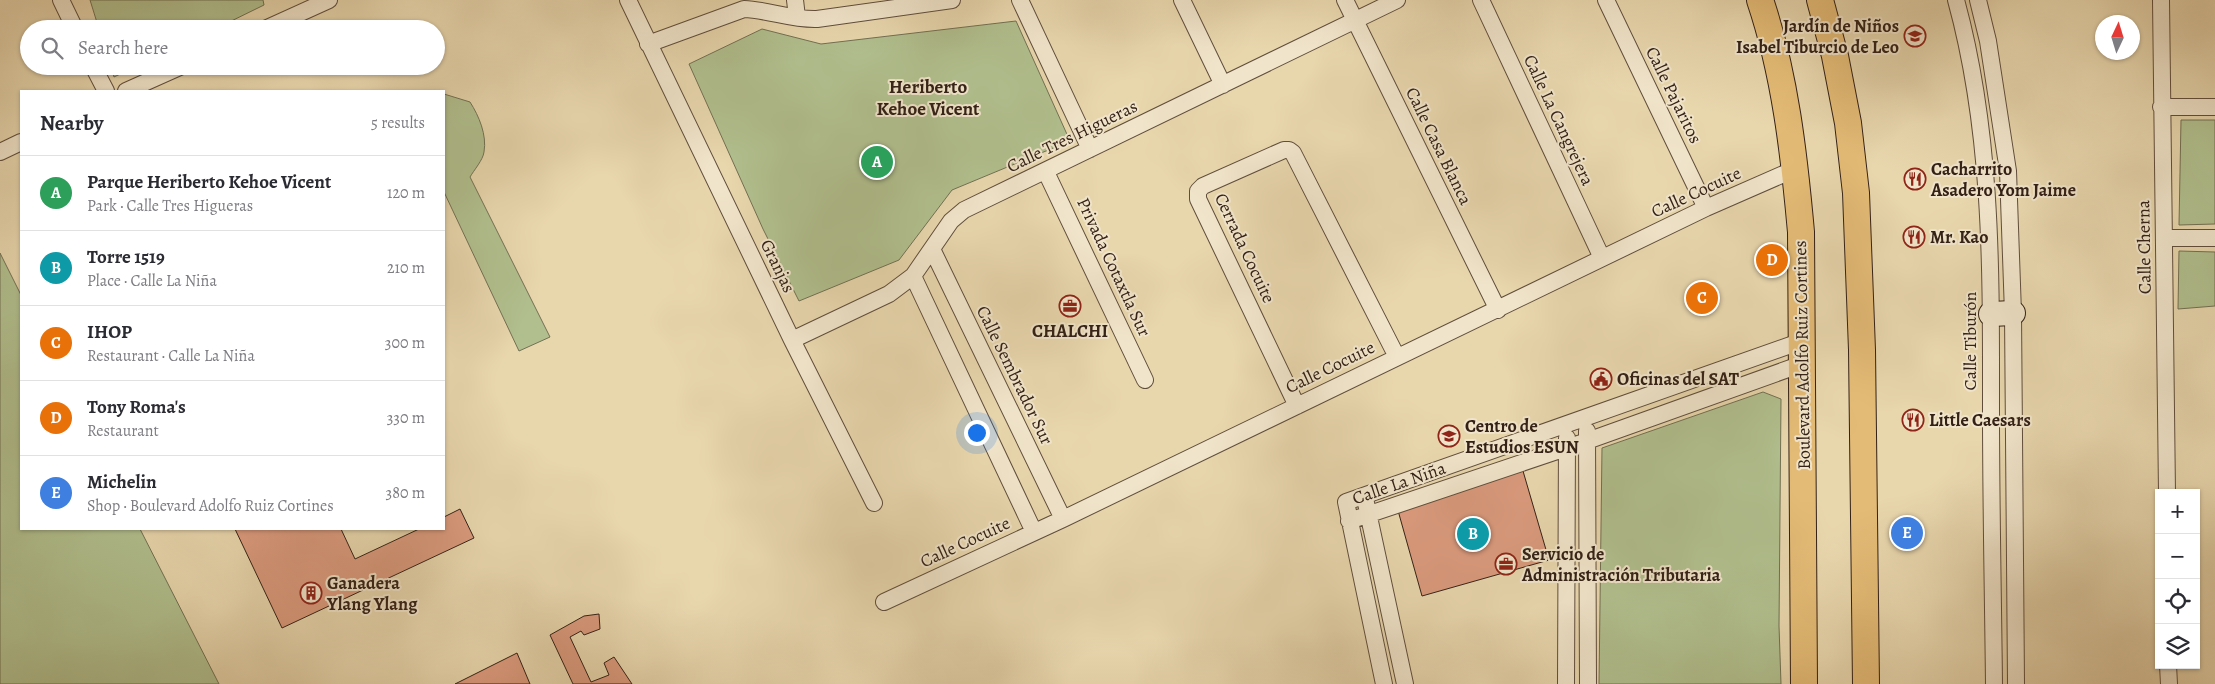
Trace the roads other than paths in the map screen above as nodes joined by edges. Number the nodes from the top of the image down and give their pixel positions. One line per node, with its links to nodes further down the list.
1 (62, 0): 20 (street)
2 (329, 0): 21 (street)
3 (628, 0): 23 (street, Granjas)
4 (795, 0): 19 (street)
5 (952, 0): 17 (street)
6 (1020, 0): 32 (street)
7 (1182, 0): 26 (street)
8 (1346, 0): 22 (street, Calle Casa Blanca)
9 (1397, 0): 22 (street, Calle Tres Higueras)
10 (1480, 0): 40 (street, Calle La Cangrejera)
11 (1606, 0): 36 (street, Calle Pajaritos)
12 (1760, 0): 34 (main road, Boulevard Adolfo Ruiz Cortines)
13 (1820, 0): 67 (main road)
14 (1956, 0): 43 (street, Calle Tiburón)
15 (1978, 0): 43 (street, Calle Tiburón)
16 (2161, 0): 29 (street, Calle Cherna)
17 (922, 2): 19 (street)
18 (758, 5): 19 (street); 23 (street)
19 (797, 17)
20 (71, 20)
21 (285, 20)
22 (1355, 21): 26 (street, Calle Tres Higueras); 42 (street, Calle Casa Blanca)
23 (648, 44): 44 (street, Granjas)
24 (98, 75): 27 (street)
25 (162, 75): 28 (street)
26 (1223, 85): 32 (street, Calle Tres Higueras)
27 (105, 90)
28 (128, 90)
29 (2161, 107): 30 (street); 37 (street, Calle Cherna)
30 (2215, 107)
31 (20, 142): 33 (street)
32 (1090, 149): 35 (street, Calle Tres Higueras)
33 (0, 152)
34 (1795, 170): 36 (street, Calle Cocuite); 45 (main road, Boulevard Adolfo Ruiz Cortines)
35 (1046, 172): 39 (street, Calle Tres Higueras); 47 (street, Privada Cotaxtla Sur)
36 (1706, 208): 40 (street, Calle Cocuite)
37 (2164, 238): 38 (street); 53 (street, Calle Cherna)
38 (2215, 238)
39 (932, 249): 41 (street, Calle Tres Higueras); 57 (street, Calle Sembrador Sur)
40 (1602, 258): 42 (street, Calle Cocuite)
41 (913, 276): 44 (street, Calle Tres Higueras); 59 (street)
42 (1498, 310): 46 (street, Calle Cocuite)
43 (2002, 313): 68 (street, Calle Tiburón); 69 (street, Calle Tiburón)
44 (792, 340): 55 (street, Granjas)
45 (1802, 353): 49 (street, Calle La Niña); 51 (street, Calle La Niña); 66 (main road, Boulevard Adolfo Ruiz Cortines)
46 (1398, 357): 48 (street, Calle Cocuite); 48 (street, Cerrada Cocuite)
47 (1145, 380)
48 (1297, 406): 57 (street, Calle Cocuite)
49 (1586, 417): 50 (street, Calle La Niña); 51 (street)
50 (1568, 424): 52 (street); 54 (street, Calle La Niña)
51 (1587, 441): 52 (street, Calle La Niña); 65 (street)
52 (1567, 447): 56 (street, Calle La Niña); 64 (street)
53 (2167, 489)
54 (1364, 495): 56 (street); 58 (street, Calle La Niña)
55 (874, 503)
56 (1368, 514): 58 (street, Calle La Niña); 63 (street)
57 (1063, 519): 59 (street, Calle Cocuite)
58 (1349, 521): 62 (street)
59 (1034, 532): 60 (street, Calle Cocuite)
60 (884, 602)
61 (2168, 669): 70 (street)
62 (1384, 684)
63 (1405, 684)
64 (1566, 684)
65 (1588, 684)
66 (1804, 684)
67 (1866, 684)
68 (1994, 684)
69 (2016, 684)
70 (2169, 684)

